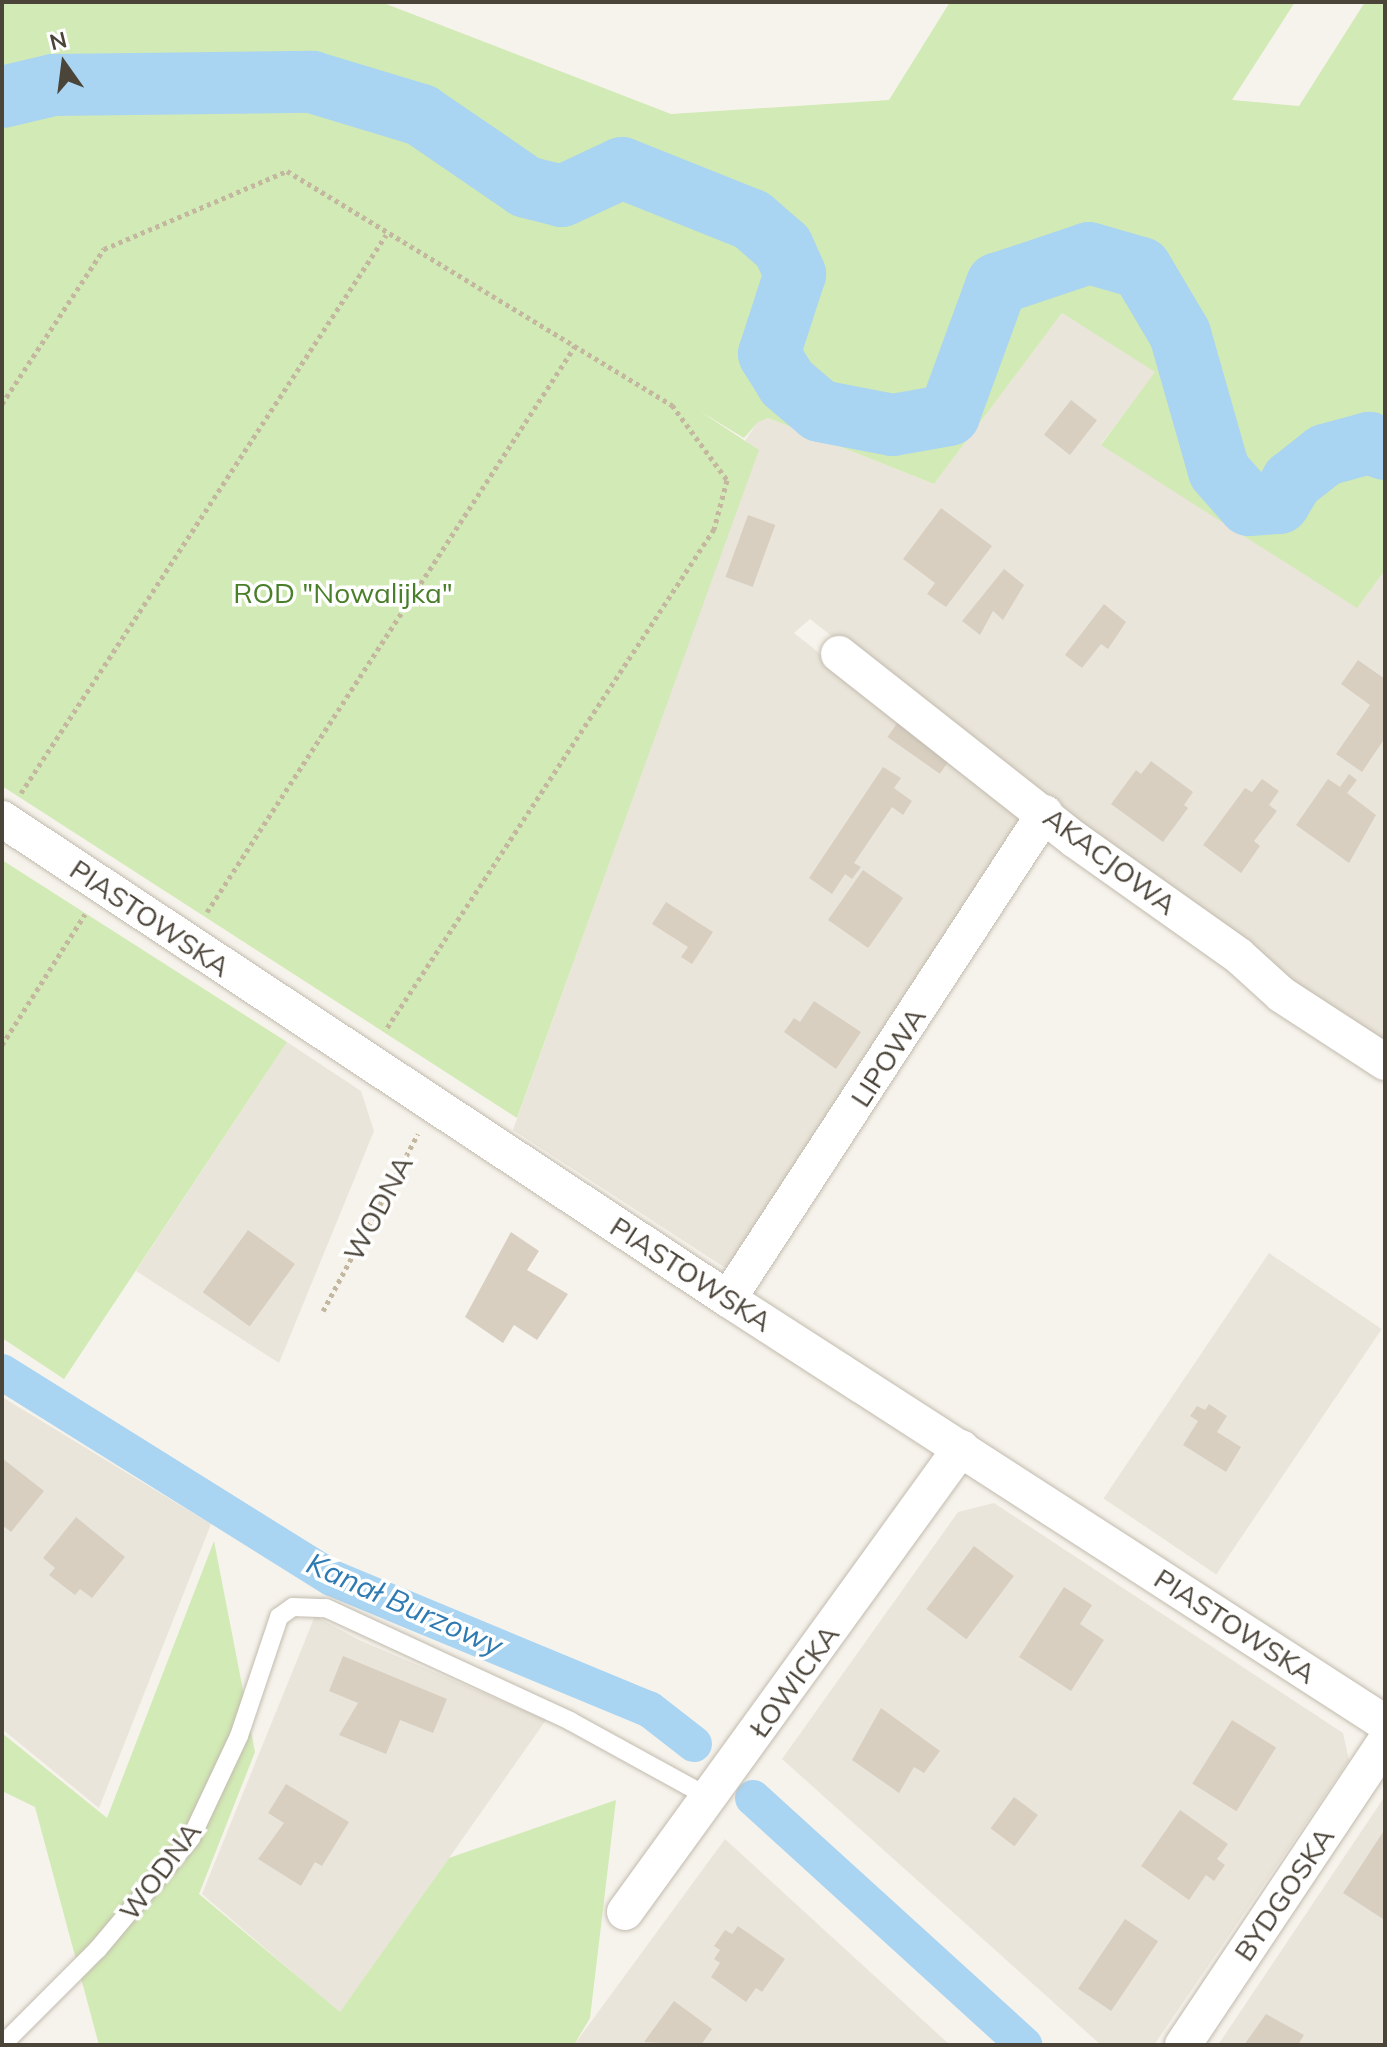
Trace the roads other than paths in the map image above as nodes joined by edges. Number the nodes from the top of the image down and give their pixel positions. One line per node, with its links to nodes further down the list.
1 (839, 654): 3 (street, AKACJOWA)
2 (10, 808): 5 (street, PIASTOWSKA)
3 (1045, 813): 4 (street, AKACJOWA); 5 (street, LIPOWA)
4 (1385, 1062)
5 (728, 1299): 6 (street, PIASTOWSKA)
6 (961, 1448): 7 (street, PIASTOWSKA); 9 (street, ŁOWICKA)
7 (1385, 1723)
8 (1385, 1742): 12 (street, BYDGOSKA)
9 (710, 1798): 10 (street, ŁOWICKA); 11 (lane, WODNA)
10 (625, 1912)
11 (2, 2045)
12 (1183, 2045)

